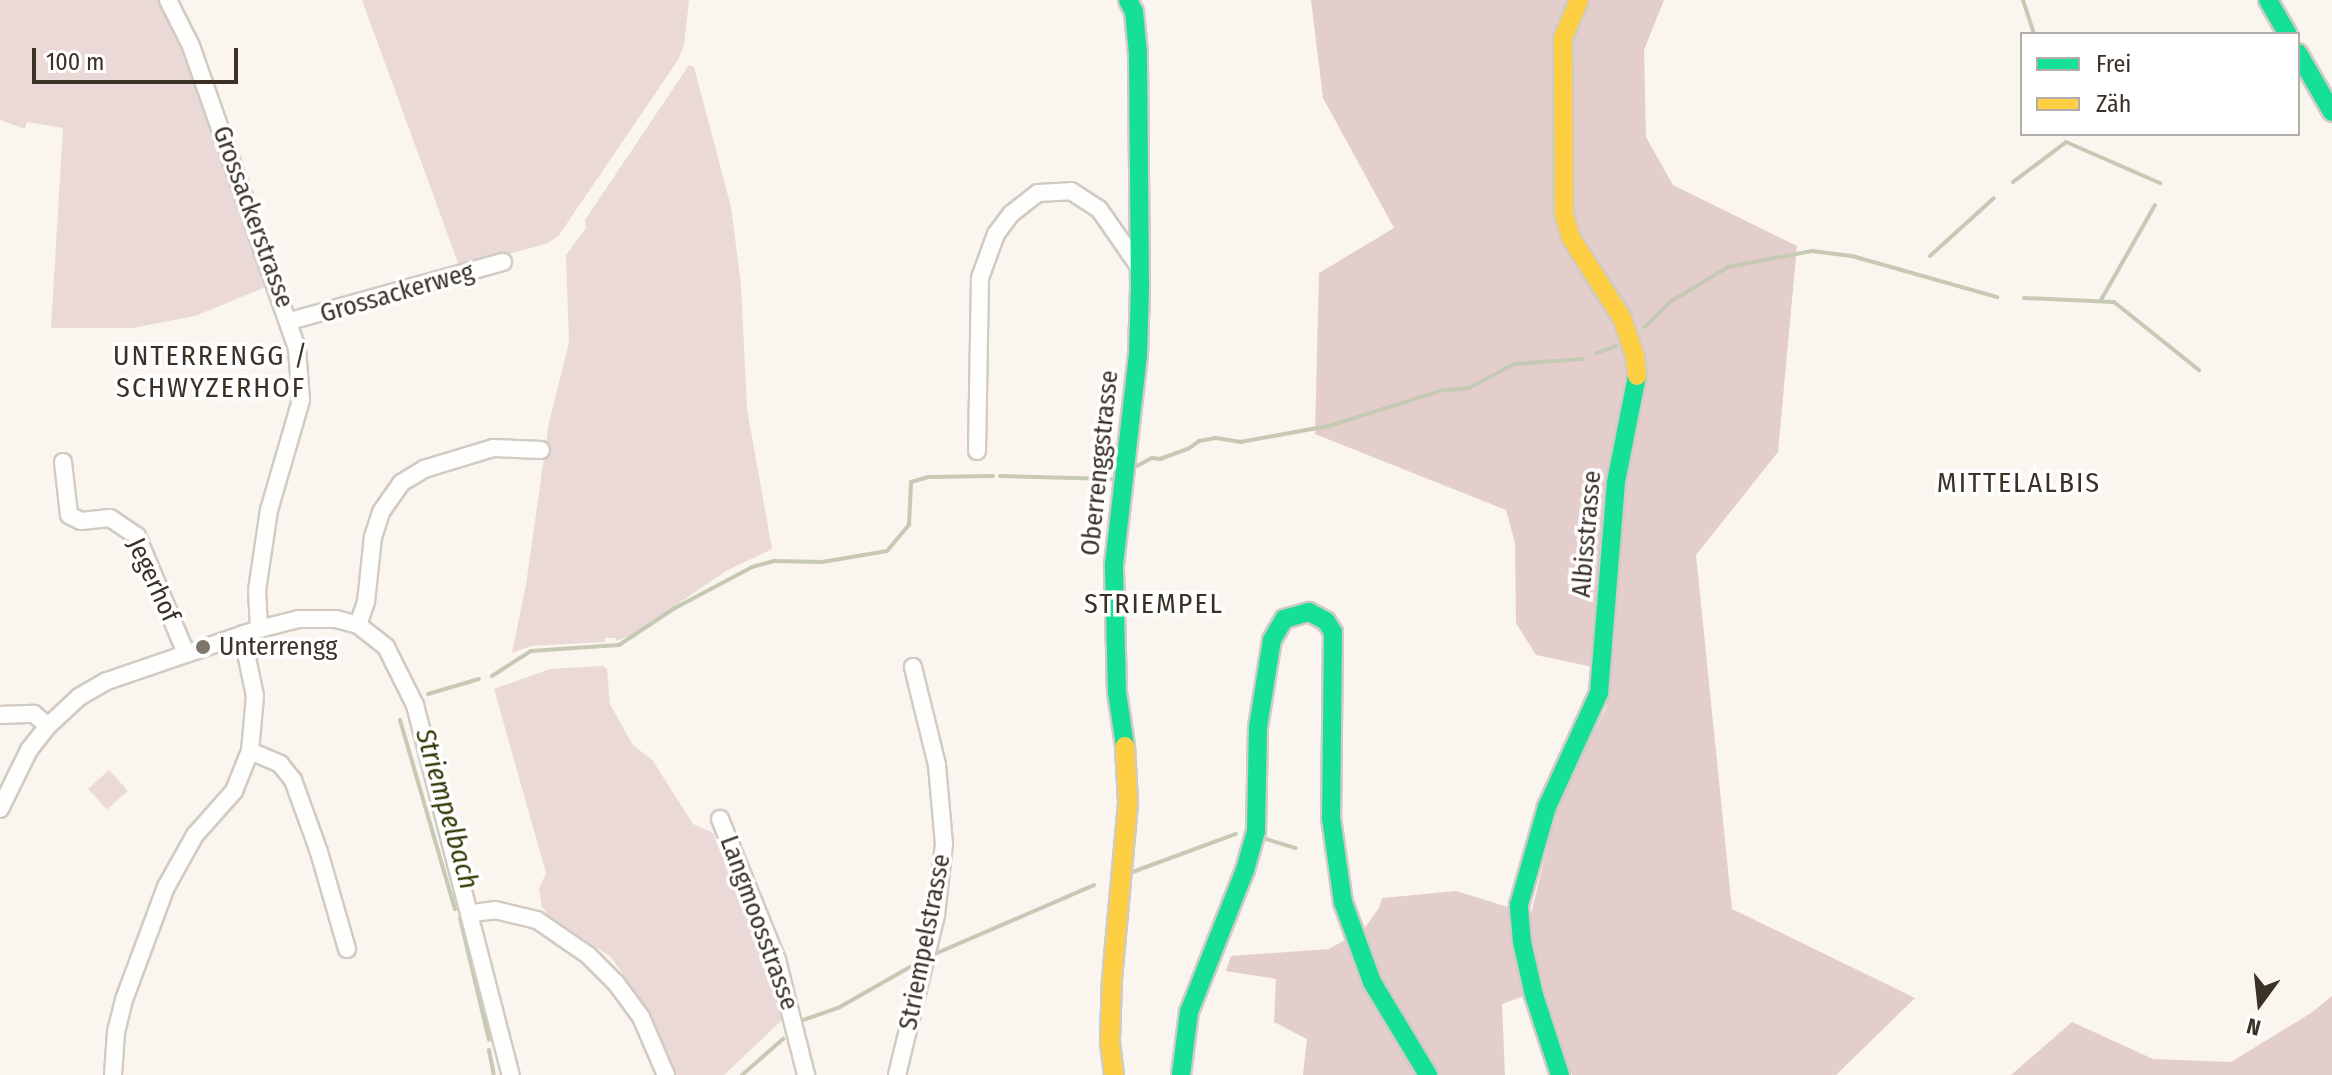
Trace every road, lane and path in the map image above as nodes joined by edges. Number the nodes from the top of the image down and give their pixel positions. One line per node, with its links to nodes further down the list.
1 (168, 0): 10 (street, Grossackerstrasse)
2 (1128, 0): 9 (main road, Oberrenggstrasse)
3 (1579, 0): 34 (main road, Albisstrasse)
4 (2268, 0): 5 (main road)
5 (2287, 32)
6 (2300, 56): 7 (main road)
7 (2332, 112)
8 (503, 262): 10 (street, Grossackerweg)
9 (1140, 268): 12 (street); 31 (main road, Oberrenggstrasse)
10 (290, 321): 15 (street, Grossackerstrasse)
11 (541, 450): 14 (street)
12 (977, 451)
13 (63, 462): 17 (street, Jegerhof)
14 (358, 625): 15 (street); 24 (street)
15 (259, 629): 16 (street)
16 (242, 634): 17 (street); 21 (street)
17 (186, 653): 20 (street)
18 (913, 667): 30 (street, Striempelstrasse)
19 (0, 715): 20 (street)
20 (48, 726): 22 (street)
21 (250, 751): 25 (street); 26 (street)
22 (0, 809)
23 (720, 819): 29 (street, Langmoosstrasse)
24 (472, 913): 27 (street); 28 (street)
25 (347, 949)
26 (113, 1075)
27 (511, 1075)
28 (666, 1075)
29 (806, 1075)
30 (897, 1075)
31 (1114, 1075)
32 (1181, 1075): 33 (main road)
33 (1428, 1075)
34 (1560, 1075)

